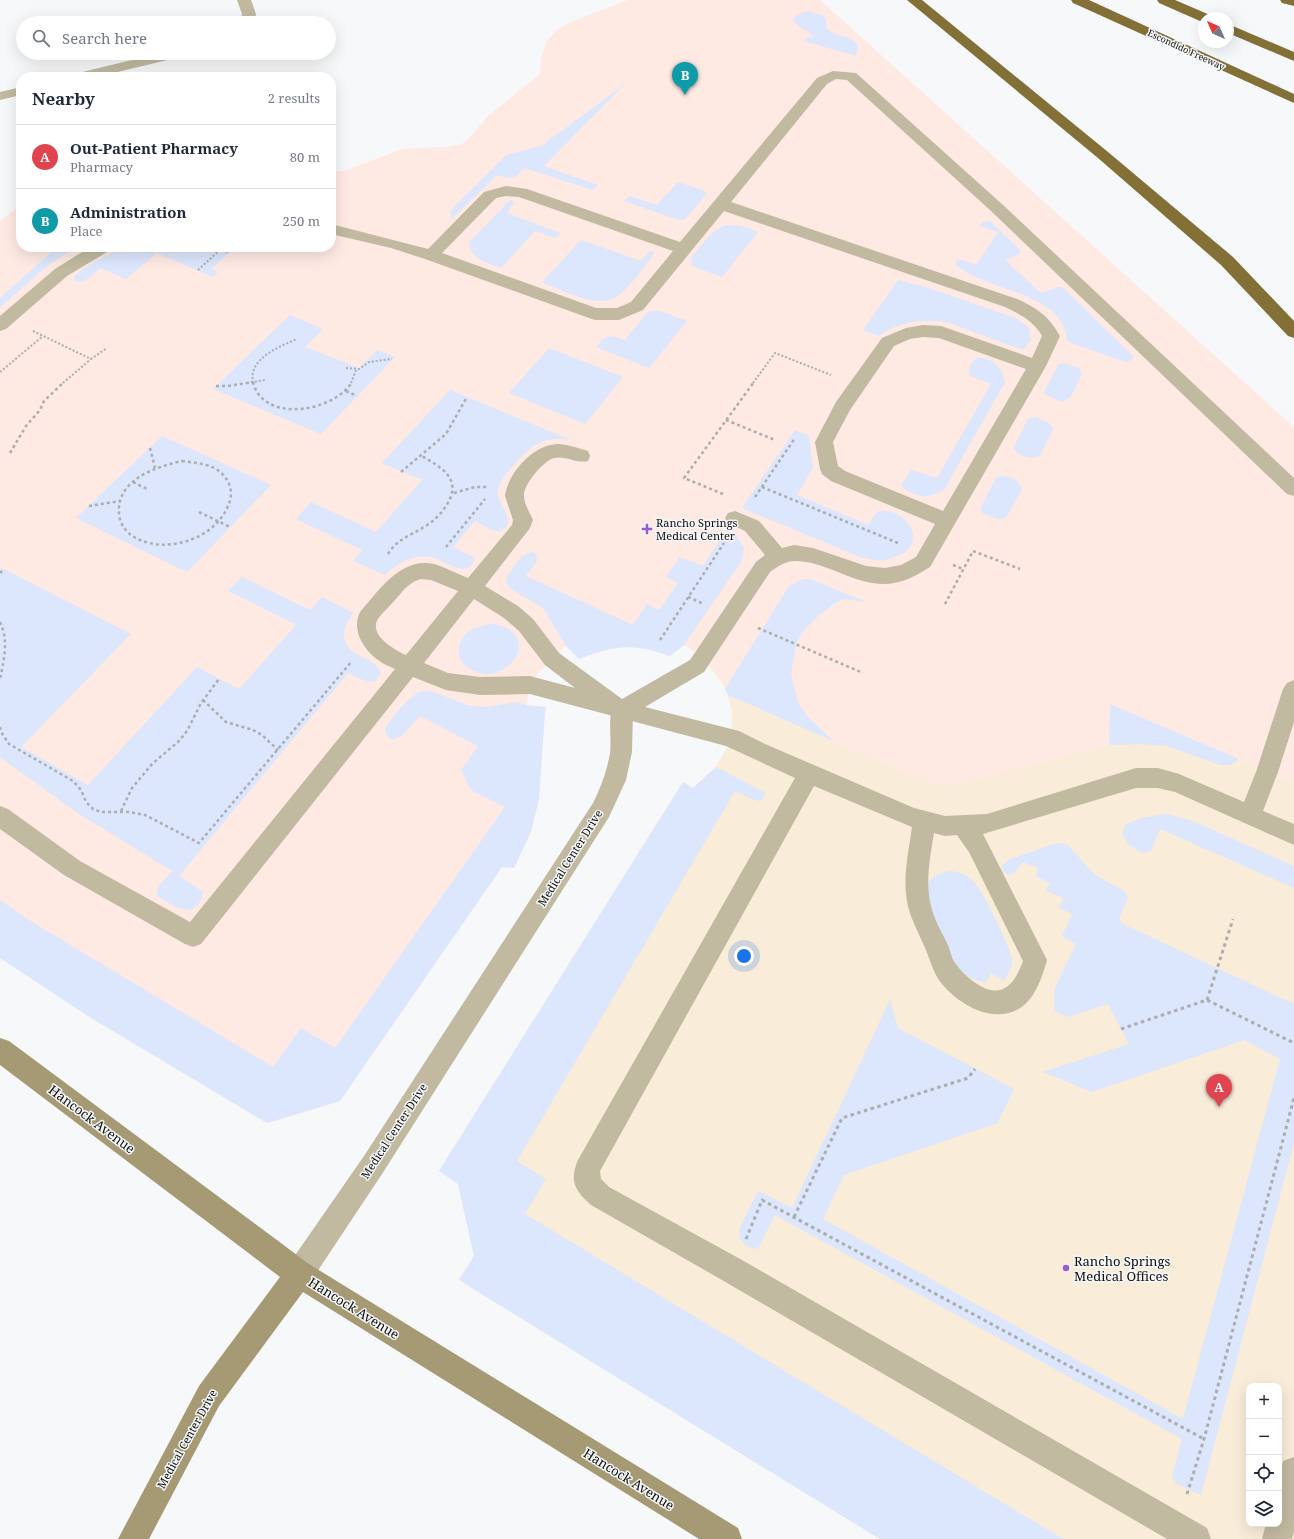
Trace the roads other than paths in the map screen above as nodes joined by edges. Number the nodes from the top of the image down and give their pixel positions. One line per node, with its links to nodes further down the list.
1 (244, 0): 8 (street)
2 (914, 0): 22 (highway)
3 (1078, 0): 15 (highway, Escondido Freeway)
4 (1164, 0): 7 (highway)
5 (1288, 0): 6 (highway)
6 (1294, 2)
7 (1198, 15)
8 (250, 16)
9 (1234, 31): 10 (highway)
10 (1294, 58)
11 (150, 60): 12 (street)
12 (100, 72)
13 (16, 92): 14 (street)
14 (0, 96)
15 (1294, 99)
16 (720, 204): 18 (street); 23 (street); 25 (street)
17 (336, 230): 20 (street)
18 (682, 249): 20 (street); 20 (street)
19 (94, 252): 21 (street)
20 (431, 256)
21 (4, 322)
22 (1294, 332)
23 (1037, 366): 27 (street); 27 (street)
24 (581, 456): 29 (street)
25 (1294, 489)
26 (741, 514): 28 (street)
27 (947, 521): 28 (street)
28 (778, 557): 32 (street)
29 (472, 588): 30 (street); 30 (street); 32 (street)
30 (403, 674): 32 (street); 34 (street)
31 (1294, 689): 35 (street)
32 (622, 710): 33 (street); 40 (street, Medical Center Drive)
33 (809, 774): 36 (street); 42 (street)
34 (0, 816)
35 (1250, 816): 37 (street); 38 (street)
36 (924, 820): 37 (street); 37 (street)
37 (963, 825)
38 (1294, 835)
39 (0, 1050): 40 (main road, Hancock Avenue)
40 (299, 1274): 43 (main road, Medical Center Drive); 44 (main road, Hancock Avenue)
41 (1294, 1472): 45 (street)
42 (1186, 1533)
43 (133, 1539)
44 (727, 1539)
45 (1277, 1539)

